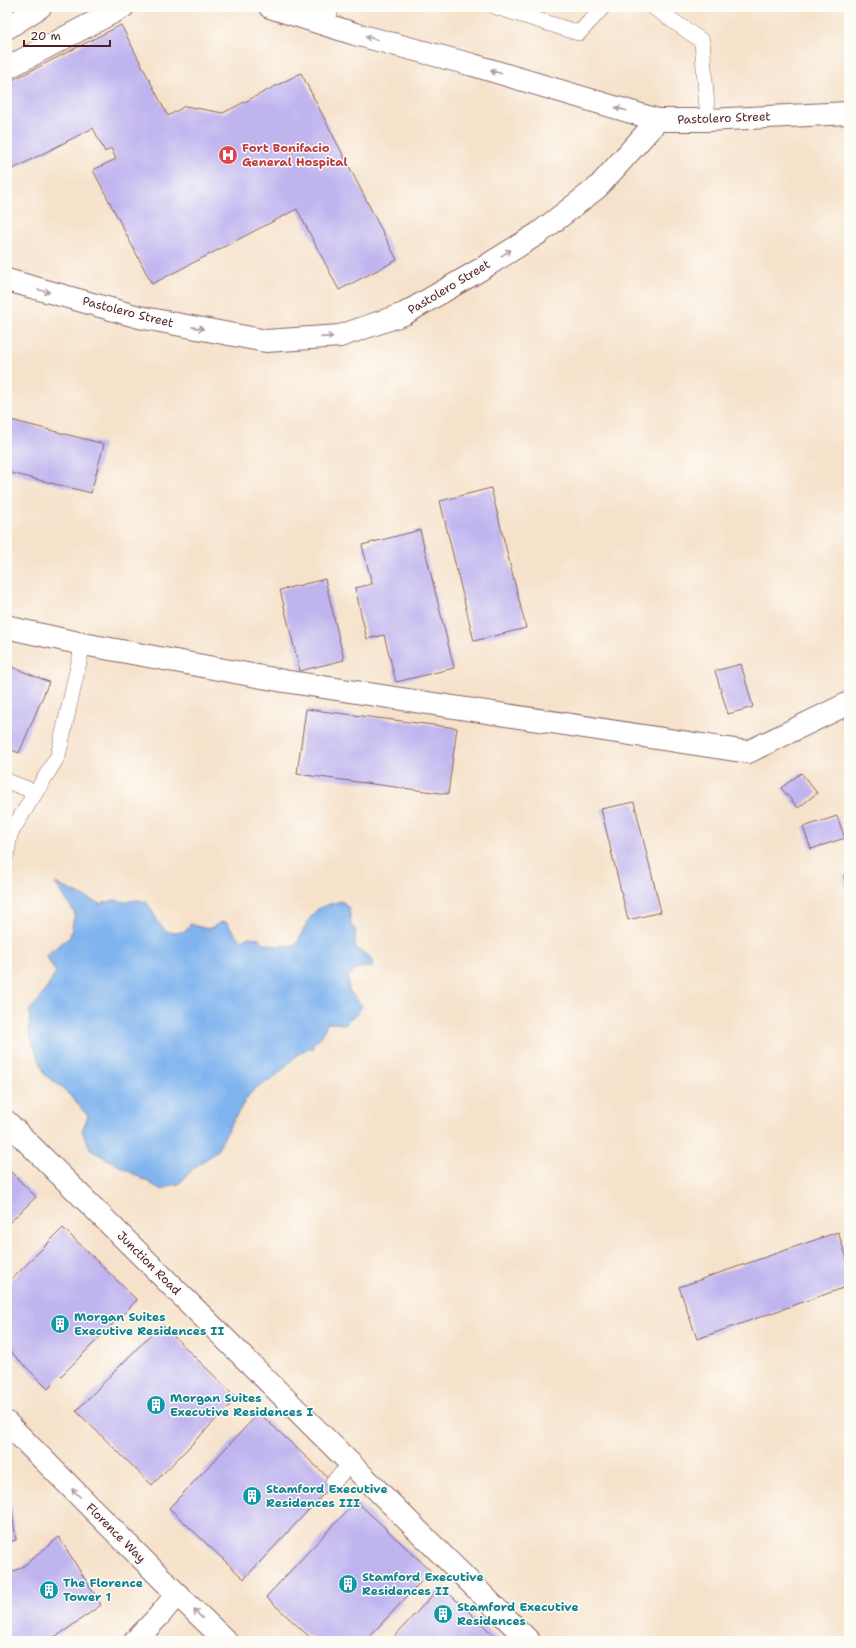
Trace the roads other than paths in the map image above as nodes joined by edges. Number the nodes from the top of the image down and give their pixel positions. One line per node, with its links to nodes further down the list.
1 (40, 7): 8 (street)
2 (123, 7): 9 (street)
3 (270, 7): 7 (street)
4 (496, 7): 5 (lane)
5 (603, 7)
6 (653, 7): 12 (lane)
7 (329, 16): 11 (street, one-way to 7)
8 (7, 28)
9 (7, 68)
10 (849, 113): 12 (street, Pastolero Street)
11 (658, 120): 12 (street, Pastolero Street); 13 (street, Pastolero Street, one-way to 11)
12 (708, 120)
13 (7, 280)
14 (7, 626): 15 (street)
15 (83, 644): 16 (street); 18 (lane)
16 (849, 703)
17 (7, 781): 18 (lane)
18 (36, 792): 19 (lane)
19 (7, 853)
20 (7, 1122): 22 (street, Junction Road)
21 (7, 1423): 24 (street, Florence Way, one-way to 21)
22 (351, 1464): 23 (lane); 27 (street, Junction Road)
23 (333, 1482)
24 (177, 1594): 25 (street); 26 (street, Florence Way, one-way to 24)
25 (135, 1641)
26 (226, 1641)
27 (529, 1641)

